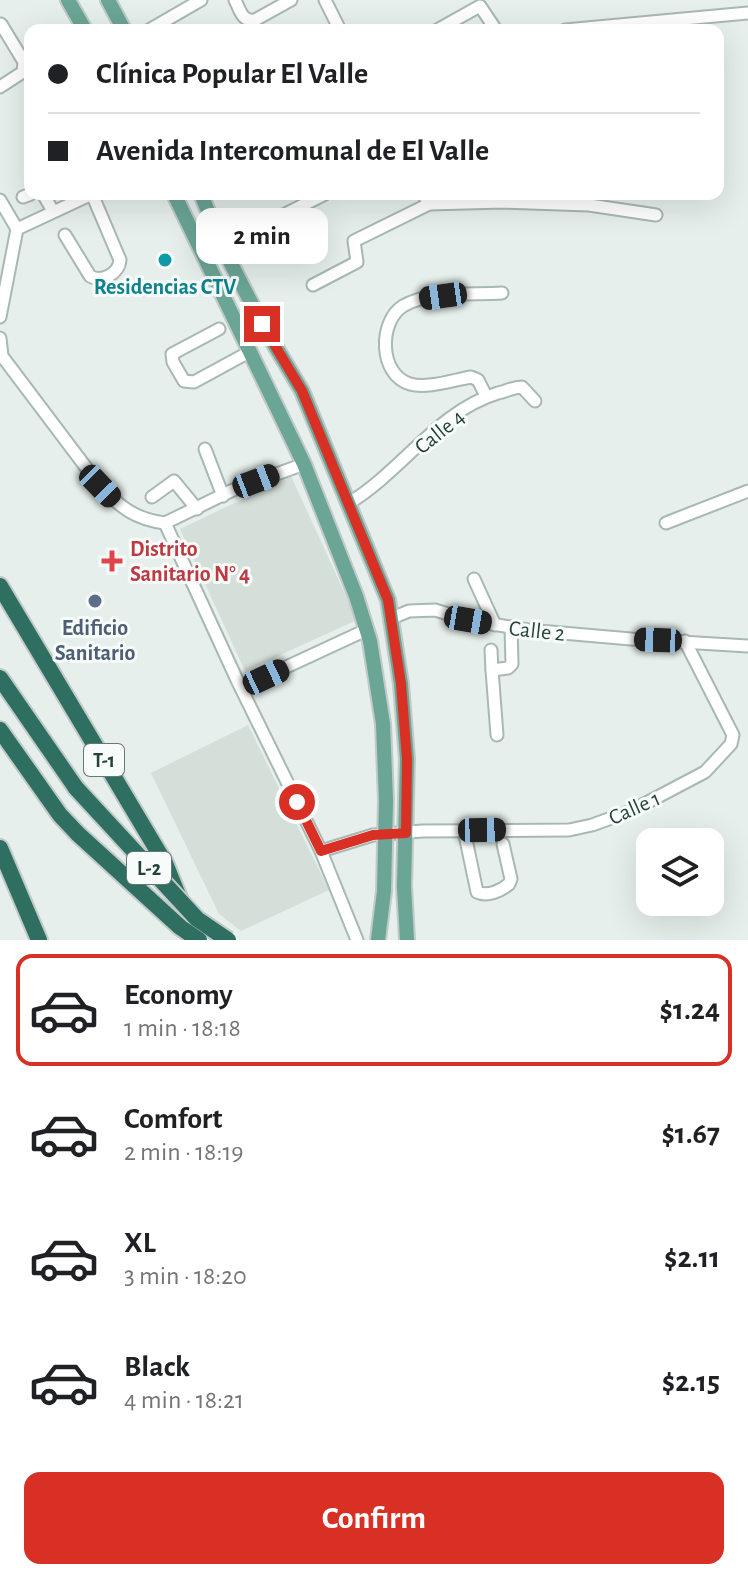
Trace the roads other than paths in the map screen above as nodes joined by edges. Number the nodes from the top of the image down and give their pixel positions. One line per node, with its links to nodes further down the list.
1 (68, 0): 9 (main road)
2 (108, 0): 10 (main road)
3 (201, 0): 11 (street)
4 (235, 0): 5 (street)
5 (291, 0)
6 (325, 0): 12 (street)
7 (748, 13): 15 (street)
8 (1, 24): 16 (street)
9 (82, 24)
10 (121, 24)
11 (159, 24)
12 (337, 24)
13 (448, 24): 14 (street)
14 (492, 24)
15 (630, 24)
16 (24, 62)
17 (24, 70): 18 (street)
18 (0, 87)
19 (0, 200): 30 (street)
20 (47, 200): 28 (street)
21 (78, 200): 28 (street)
22 (95, 200): 31 (street)
23 (177, 200): 38 (main road)
24 (203, 200): 32 (main road)
25 (313, 200): 32 (street)
26 (424, 200): 33 (street)
27 (452, 200): 29 (street)
28 (53, 211): 30 (street)
29 (656, 215)
30 (17, 229): 35 (street)
31 (65, 235)
32 (222, 246): 46 (main road)
33 (313, 285)
34 (502, 293): 39 (street)
35 (0, 317)
36 (219, 329): 38 (street)
37 (0, 338): 48 (street)
38 (251, 351): 42 (main road)
39 (486, 396): 40 (street, Calle 4); 46 (street, Calle 4)
40 (535, 401)
41 (205, 449): 44 (street)
42 (304, 464): 44 (street); 55 (main road)
43 (748, 491): 49 (street)
44 (223, 496): 47 (street)
45 (152, 497): 47 (street)
46 (349, 503): 52 (main road)
47 (197, 509): 48 (street)
48 (165, 523): 61 (street)
49 (666, 523)
50 (474, 579): 53 (street)
51 (0, 586): 71 (highway, T-1)
52 (392, 618): 53 (street, Calle 2); 65 (main road)
53 (495, 625): 54 (street, Calle 2)
54 (511, 627): 56 (street, Calle 2); 59 (street)
55 (366, 630): 61 (street); 66 (main road)
56 (685, 641): 57 (street, Calle 2); 64 (street, Calle 1)
57 (748, 646)
58 (491, 650): 59 (street)
59 (492, 670): 63 (street)
60 (0, 678): 72 (highway, L-2, bridge)
61 (241, 688): 69 (street)
62 (0, 730): 71 (highway, L-2, bridge)
63 (497, 735)
64 (464, 830): 65 (street, Calle 1); 67 (street)
65 (406, 833): 66 (street, Calle 1); 75 (main road)
66 (386, 834): 69 (street); 74 (main road)
67 (503, 844)
68 (0, 848): 70 (highway)
69 (321, 851): 73 (street)
70 (39, 940)
71 (198, 940)
72 (228, 940)
73 (357, 940)
74 (378, 940)
75 (407, 940)

